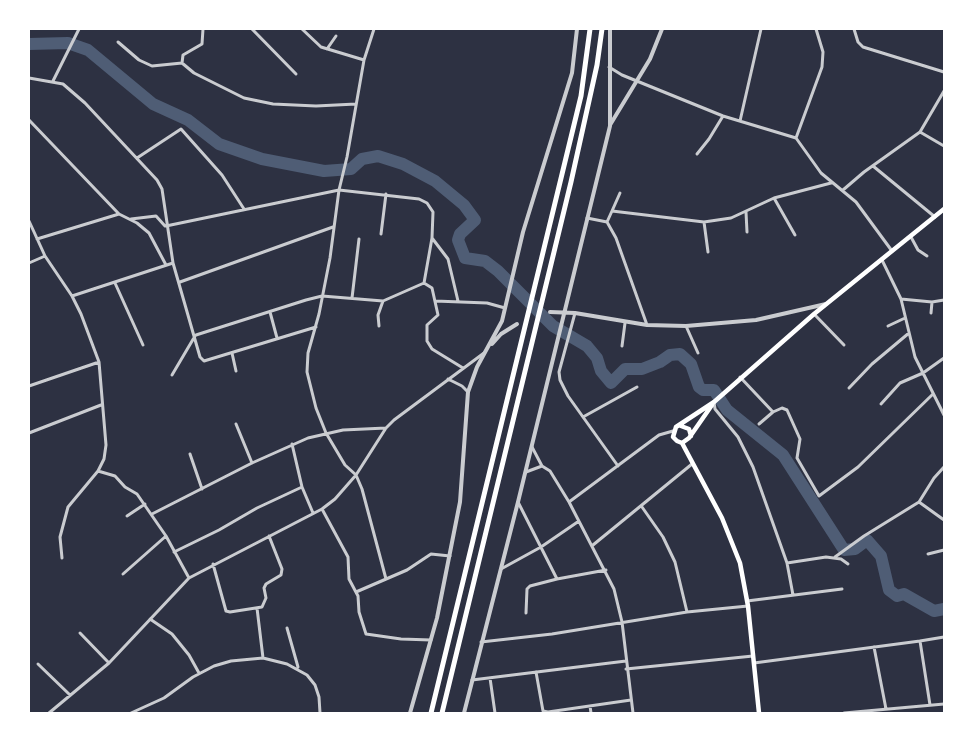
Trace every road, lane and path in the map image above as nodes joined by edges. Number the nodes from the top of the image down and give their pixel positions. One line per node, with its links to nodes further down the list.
1 (203, 29): 20 (street)
2 (252, 29): 23 (street)
3 (310, 29): 15 (street)
4 (374, 29): 19 (street)
5 (577, 29): 86 (street)
6 (590, 29): 220 (highway)
7 (602, 29): 221 (highway)
8 (610, 29): 21 (street)
9 (662, 29): 25 (street)
10 (761, 29): 11 (street); 31 (street)
11 (766, 29)
12 (816, 29): 34 (street)
13 (854, 29): 22 (street)
14 (78, 30): 26 (street)
15 (303, 30): 18 (street)
16 (336, 36): 18 (street)
17 (118, 42): 20 (street)
18 (327, 49): 19 (street)
19 (364, 60): 28 (street)
20 (182, 63): 28 (street)
21 (609, 67): 25 (street); 32 (street)
22 (944, 72)
23 (296, 74)
24 (29, 78): 26 (street)
25 (638, 80): 29 (street); 32 (street)
26 (53, 81): 37 (street)
27 (944, 91): 33 (street)
28 (356, 104): 40 (street)
29 (723, 116): 31 (street); 36 (street)
30 (29, 120): 49 (street)
31 (740, 122): 34 (street)
32 (610, 126): 51 (street)
33 (920, 132): 35 (street); 38 (street)
34 (796, 138): 39 (street)
35 (944, 146)
36 (697, 154)
37 (137, 158): 45 (street); 56 (street)
38 (873, 166): 41 (street); 50 (street)
39 (830, 183): 41 (street); 44 (street)
40 (339, 190): 43 (street); 45 (street); 57 (street)
41 (843, 190): 66 (street)
42 (620, 193): 47 (street)
43 (386, 194): 59 (street); 62 (street)
44 (774, 198): 48 (street); 60 (street)
45 (244, 208): 56 (street)
46 (944, 209): 50 (main road)
47 (612, 211): 54 (street); 55 (street)
48 (746, 212): 55 (street); 58 (street)
49 (119, 214): 52 (street); 63 (street)
50 (935, 217): 61 (main road)
51 (587, 218): 54 (street); 140 (street)
52 (129, 219): 56 (street); 72 (street)
53 (29, 221): 63 (street)
54 (607, 222): 96 (street)
55 (704, 222): 65 (street)
56 (166, 226): 71 (street)
57 (333, 227): 73 (street); 77 (street)
58 (747, 232)
59 (381, 234)
60 (795, 235)
61 (911, 237): 66 (main road); 68 (street)
62 (432, 238): 75 (street); 82 (street)
63 (37, 239): 67 (street)
64 (359, 239): 78 (street)
65 (708, 252)
66 (892, 252): 69 (main road)
67 (45, 256): 70 (street); 76 (street)
68 (927, 256)
69 (882, 260): 79 (street); 85 (main road)
70 (29, 263)
71 (173, 263): 72 (street); 73 (street)
72 (166, 265): 74 (street)
73 (180, 282): 103 (street)
74 (115, 283): 76 (street); 106 (street)
75 (424, 283): 81 (street); 83 (street)
76 (72, 296): 112 (street)
77 (322, 296): 78 (street); 87 (street); 100 (street)
78 (352, 298): 83 (street)
79 (901, 299): 84 (street); 92 (street)
80 (944, 300): 84 (street)
81 (435, 301): 82 (street); 113 (street)
82 (458, 301): 86 (street)
83 (384, 302): 97 (street)
84 (932, 302): 90 (street)
85 (826, 304): 91 (main road); 98 (street)
86 (505, 308): 93 (street)
87 (270, 312): 103 (street); 104 (street)
88 (550, 312): 89 (street)
89 (575, 313): 94 (street); 129 (street)
90 (931, 313)
91 (814, 314): 105 (street); 117 (main road)
92 (905, 318): 99 (street); 102 (street)
93 (502, 321): 101 (street); 109 (street)
94 (625, 323): 96 (street); 107 (street)
95 (517, 324): 101 (street)
96 (647, 325): 98 (street)
97 (379, 326)
98 (686, 326): 110 (street)
99 (888, 326)
100 (316, 327): 104 (street); 136 (street)
101 (510, 328): 109 (street)
102 (909, 333): 115 (street); 121 (street)
103 (196, 335): 108 (street); 116 (street)
104 (277, 338): 108 (street)
105 (844, 344)
106 (143, 346)
107 (622, 346)
108 (232, 353): 114 (street)
109 (484, 353): 113 (street); 122 (street)
110 (698, 353)
111 (944, 358): 115 (street)
112 (99, 362): 119 (street); 126 (street)
113 (462, 368): 118 (street)
114 (236, 371)
115 (923, 373): 123 (street); 125 (street)
116 (172, 375)
117 (740, 377): 124 (main road); 127 (street)
118 (448, 379): 122 (street); 133 (street)
119 (29, 386)
120 (637, 387): 129 (street)
121 (849, 388)
122 (468, 392): 170 (street)
123 (933, 394): 127 (street); 128 (street)
124 (714, 402): 132 (main road); 137 (main road); 173 (street)
125 (881, 404)
126 (101, 405): 135 (street); 147 (street)
127 (774, 412): 131 (street)
128 (944, 415)
129 (583, 417): 145 (street)
130 (236, 424): 142 (street)
131 (760, 424)
132 (680, 426): 134 (main road); 137 (main road)
133 (386, 428): 136 (street); 149 (street)
134 (673, 431): 138 (main road); 145 (street)
135 (29, 433)
136 (326, 433): 139 (street); 149 (street)
137 (690, 436): 138 (main road)
138 (682, 443): 143 (main road)
139 (292, 444): 142 (street); 150 (street)
140 (531, 446): 144 (street); 148 (street)
141 (190, 454): 151 (street)
142 (252, 462): 151 (street)
143 (692, 464): 156 (street); 185 (main road)
144 (542, 466): 148 (street); 153 (street)
145 (618, 466): 153 (street)
146 (944, 467): 154 (street)
147 (98, 471): 155 (street); 172 (street)
148 (525, 472): 152 (street)
149 (356, 475): 157 (street); 180 (street)
150 (302, 487): 158 (street); 168 (street)
151 (202, 489): 159 (street)
152 (518, 502): 166 (street); 176 (street)
153 (569, 502): 162 (street)
154 (919, 502): 161 (street); 171 (street)
155 (145, 504): 159 (street); 160 (street)
156 (642, 507): 165 (street); 187 (street)
157 (322, 509): 158 (street); 183 (street)
158 (313, 513): 163 (street)
159 (152, 514): 164 (street)
160 (127, 516)
161 (944, 520)
162 (579, 521): 165 (street); 166 (street)
163 (269, 535): 174 (street); 186 (street)
164 (166, 536): 168 (street); 178 (street)
165 (593, 545): 177 (street)
166 (541, 547): 176 (street); 181 (street)
167 (944, 550): 169 (street)
168 (174, 552): 179 (street)
169 (928, 554)
170 (450, 556): 180 (street); 194 (street)
171 (835, 557): 173 (street); 175 (street)
172 (62, 558)
173 (786, 562): 184 (street)
174 (213, 564): 179 (street); 186 (street)
175 (848, 564)
176 (499, 570): 196 (street)
177 (606, 570): 181 (street); 190 (street)
178 (124, 574)
179 (189, 578): 189 (street)
180 (386, 579): 183 (street)
181 (556, 579): 188 (street)
182 (842, 589): 184 (street)
183 (356, 592): 194 (street)
184 (793, 595): 185 (street)
185 (747, 604): 187 (street); 198 (main road)
186 (257, 608): 199 (street)
187 (687, 612): 190 (street)
188 (526, 613)
189 (150, 620): 201 (street); 207 (street)
190 (622, 622): 196 (street); 200 (street)
191 (287, 628): 204 (street)
192 (80, 633): 201 (street)
193 (944, 637): 195 (street)
194 (431, 640): 219 (street)
195 (920, 641): 197 (street); 213 (street)
196 (481, 642): 209 (street)
197 (874, 647): 202 (street); 215 (street)
198 (753, 656): 202 (main road); 205 (street)
199 (263, 658): 204 (street); 207 (street)
200 (626, 662): 205 (street); 206 (street)
201 (109, 663): 210 (street)
202 (754, 663): 226 (main road)
203 (38, 664): 210 (street)
204 (298, 668): 218 (street)
205 (626, 669): 211 (street)
206 (536, 672): 208 (street); 214 (street)
207 (199, 674): 217 (street)
208 (490, 678): 209 (street); 223 (street)
209 (472, 680): 222 (street)
210 (70, 695): 216 (street)
211 (631, 700): 214 (street); 225 (street)
212 (944, 704): 213 (street)
213 (930, 705): 215 (street)
214 (590, 706): 224 (street)
215 (886, 709): 227 (street)
216 (49, 713)
217 (131, 713)
218 (320, 713)
219 (410, 713)
220 (431, 713)
221 (442, 713)
222 (464, 713)
223 (496, 713)
224 (591, 713)
225 (633, 713)
226 (759, 713)
227 (844, 713)

